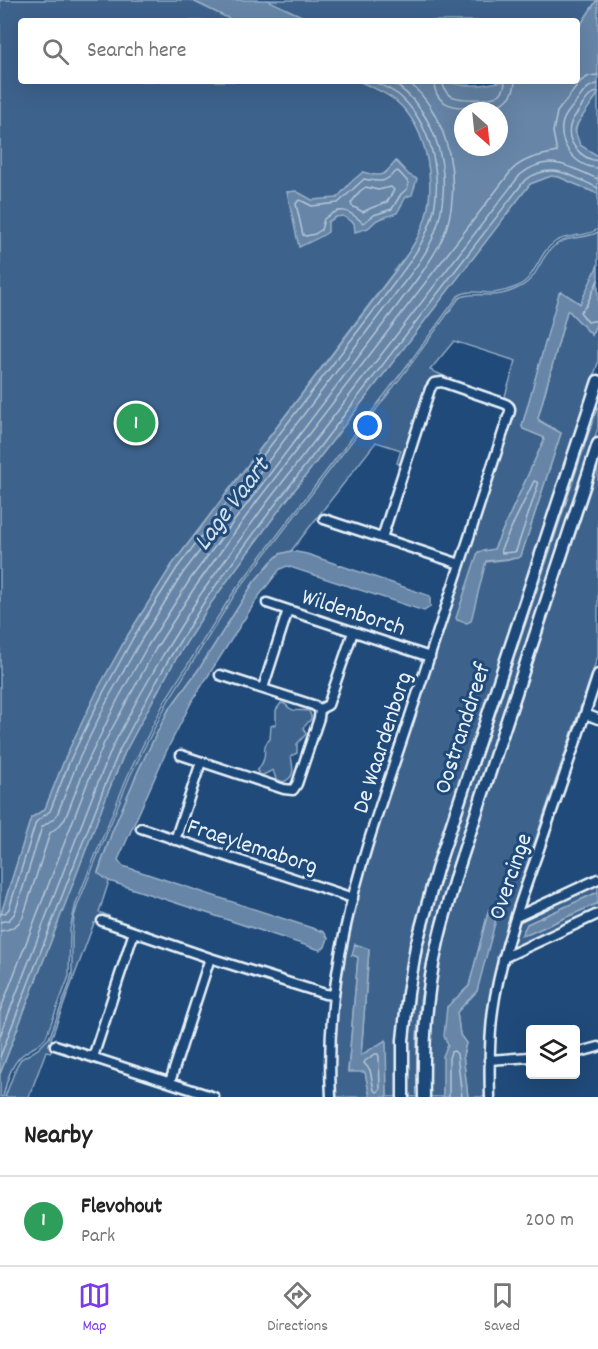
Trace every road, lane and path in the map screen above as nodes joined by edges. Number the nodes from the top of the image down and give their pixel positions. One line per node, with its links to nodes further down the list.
1 (598, 381): 38 (main road, Oostranddreef)
2 (598, 444): 39 (main road, Oostranddreef)
3 (324, 519): 4 (street)
4 (382, 538): 5 (street); 5 (street, De Waardenborg)
5 (460, 564): 9 (street, De Waardenborg)
6 (267, 603): 7 (street, Wildenborch)
7 (288, 610): 8 (street, Wildenborch); 12 (street)
8 (353, 632): 9 (street, Wildenborch); 13 (street)
9 (430, 657): 21 (street, De Waardenborg)
10 (598, 674): 14 (street, Overcinge)
11 (220, 675): 12 (street)
12 (262, 688): 13 (street)
13 (320, 709): 17 (street)
14 (585, 714): 15 (street); 23 (street, Overcinge)
15 (598, 719)
16 (180, 755): 17 (street)
17 (201, 762): 19 (street)
18 (141, 828): 19 (street, Fraeylemaborg)
19 (175, 840): 21 (street, Fraeylemaborg)
20 (598, 879): 23 (street)
21 (353, 898): 28 (street, De Waardenborg)
22 (598, 914): 27 (street)
23 (516, 917): 27 (street, Overcinge)
24 (102, 921): 25 (street)
25 (134, 932): 26 (street); 32 (street)
26 (210, 958): 28 (street); 35 (street)
27 (503, 958): 34 (street, Overcinge)
28 (334, 995): 37 (street, De Waardenborg)
29 (55, 1045): 32 (street)
30 (598, 1047): 31 (street)
31 (580, 1052)
32 (93, 1057): 35 (street)
33 (526, 1057): 34 (street)
34 (489, 1060): 40 (street, Overcinge)
35 (170, 1082): 36 (street)
36 (214, 1097)
37 (331, 1097)
38 (403, 1097)
39 (424, 1097)
40 (490, 1097)

